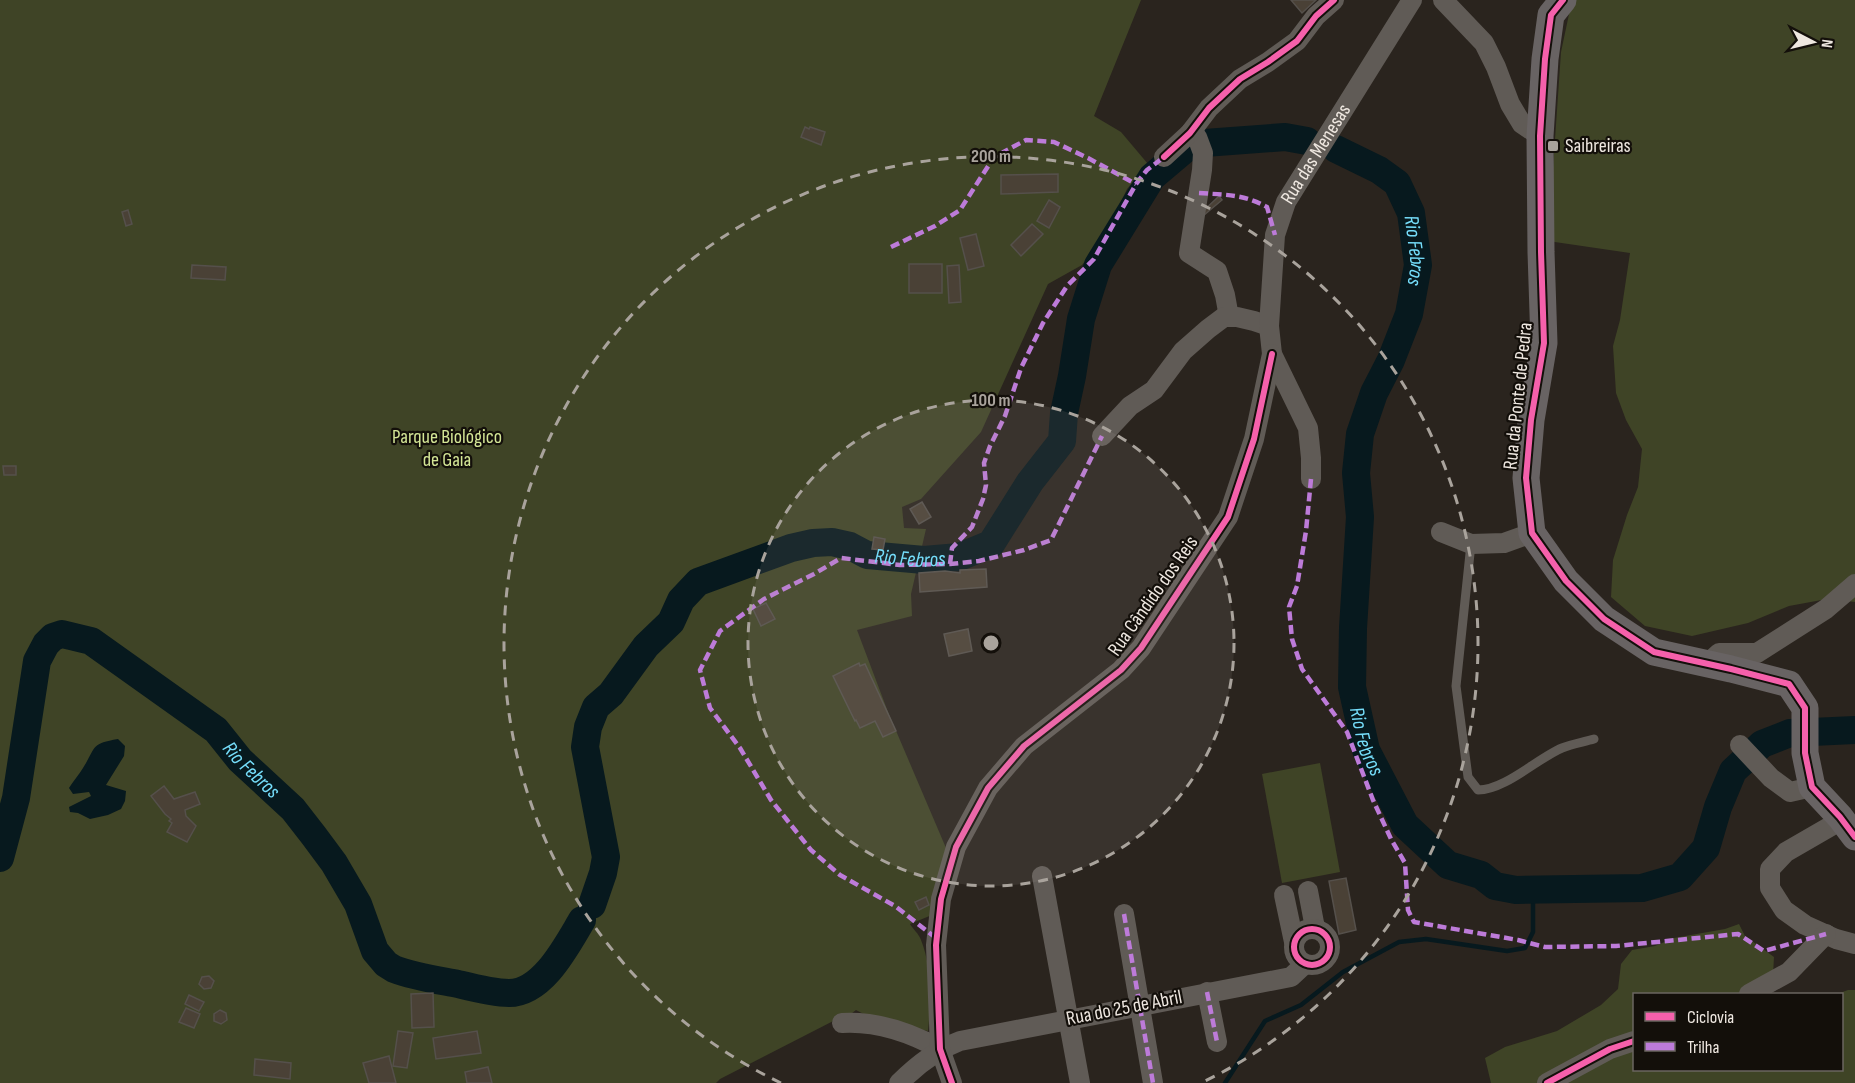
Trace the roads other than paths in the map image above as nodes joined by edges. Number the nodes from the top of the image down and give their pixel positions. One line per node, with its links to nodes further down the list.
1 (1334, 0): 6 (street)
2 (1412, 0): 9 (street, Rua das Menesas)
3 (1443, 0): 5 (street)
4 (1563, 0): 5 (street)
5 (1540, 136): 14 (street, Rua da Ponte de Pedra)
6 (1197, 141): 7 (street); 8 (street)
7 (1164, 157)
8 (1229, 317): 9 (street); 11 (street)
9 (1269, 326): 10 (street, Rua Cândido dos Reis)
10 (1272, 354): 12 (street, Rua Cândido dos Reis); 38 (street, Rua Cândido dos Reis)
11 (1102, 436)
12 (1311, 479)
13 (1441, 532): 15 (street)
14 (1532, 533): 15 (street); 17 (street, Rua da Ponte de Pedra)
15 (1471, 544): 18 (lane)
16 (1854, 587): 17 (street)
17 (1707, 664): 20 (street, Rua da Ponte de Pedra)
18 (1594, 739)
19 (1747, 752): 20 (street)
20 (1812, 787): 21 (street)
21 (1848, 827): 27 (street)
22 (1042, 876): 34 (street)
23 (1308, 891): 26 (street, Rua do 25 de Abril)
24 (1284, 895): 28 (street)
25 (1124, 915): 33 (street)
26 (1315, 928): 28 (street); 30 (street, Rua do 25 de Abril)
27 (1826, 934): 29 (street); 32 (street)
28 (1294, 942): 30 (street)
29 (1855, 944)
30 (1305, 964): 31 (street, Rua do 25 de Abril)
31 (1208, 992): 33 (street, Rua do 25 de Abril); 36 (street)
32 (1751, 993)
33 (1139, 1005): 34 (street, Rua do 25 de Abril); 42 (street)
34 (1068, 1019): 38 (street, Rua do 25 de Abril); 41 (street)
35 (842, 1023): 38 (street)
36 (1217, 1042)
37 (1633, 1042): 43 (street)
38 (940, 1049): 39 (street, Rua do 25 de Abril); 40 (street, Rua Cândido dos Reis)
39 (899, 1083)
40 (952, 1083)
41 (1080, 1083)
42 (1153, 1083)
43 (1547, 1083)

